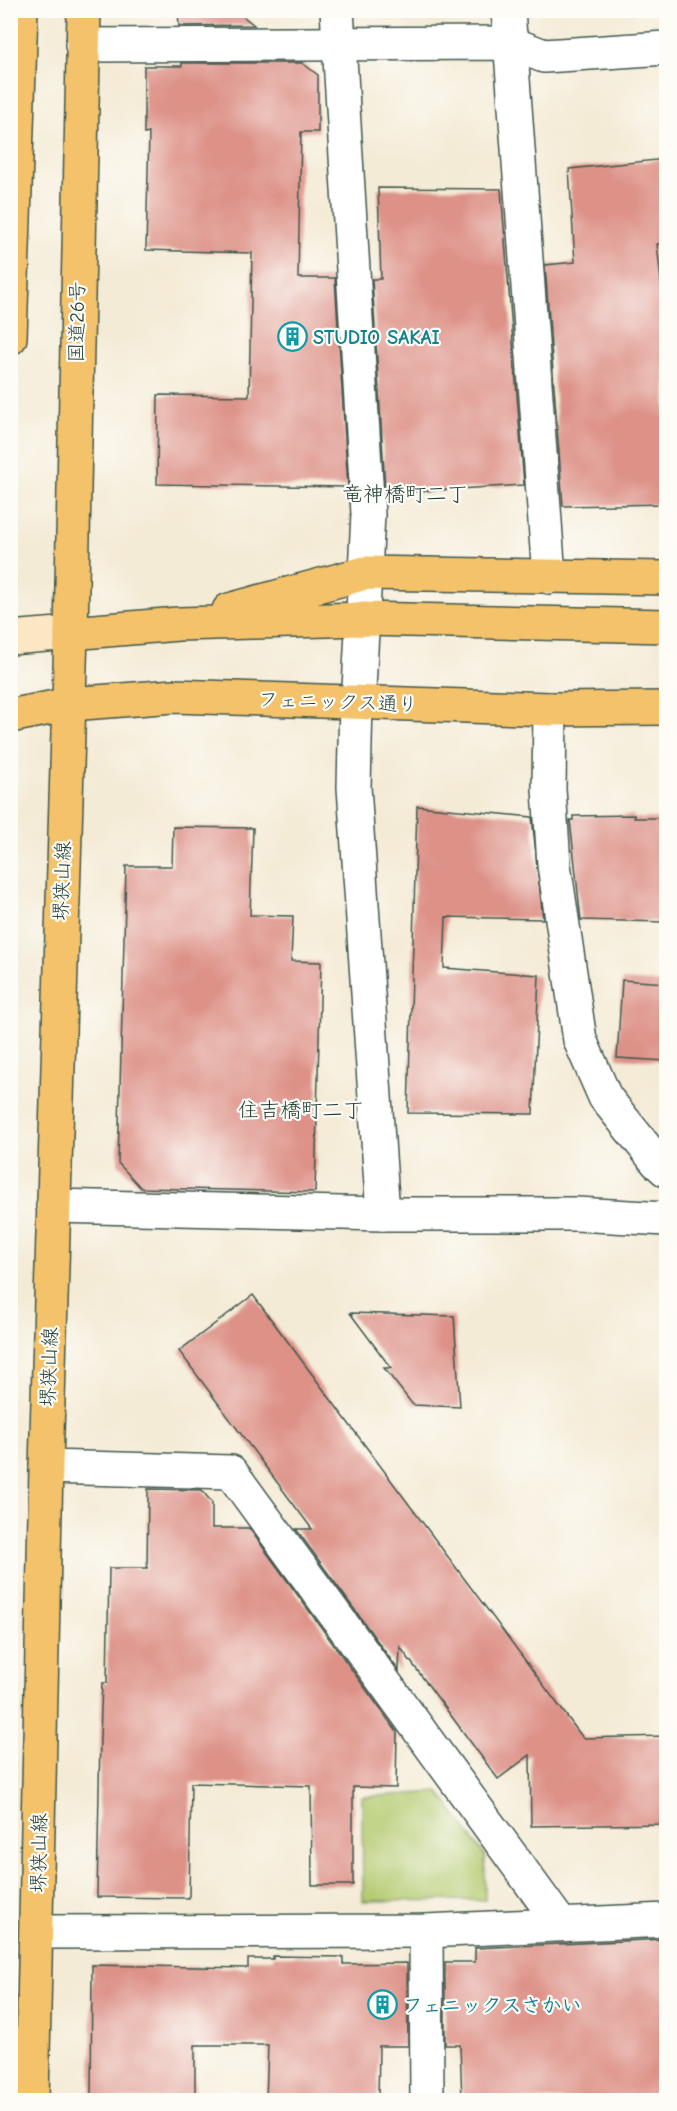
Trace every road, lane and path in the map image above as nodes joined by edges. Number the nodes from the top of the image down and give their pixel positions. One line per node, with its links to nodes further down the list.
1 (21, 10): 9 (main road)
2 (84, 10): 7 (main road, 国道26号)
3 (338, 10): 5 (street)
4 (508, 10): 6 (street)
5 (340, 43): 6 (street); 7 (street); 10 (street)
6 (510, 43): 8 (street); 11 (street)
7 (82, 45): 16 (main road, 国道26号)
8 (666, 48)
9 (10, 338)
10 (365, 573): 11 (main road); 13 (street); 14 (main road)
11 (549, 577): 12 (main road)
12 (666, 578)
13 (363, 619): 14 (main road); 15 (main road); 18 (street)
14 (178, 624): 16 (main road)
15 (666, 626)
16 (71, 633): 17 (main road); 19 (main road, 堺狭山線)
17 (10, 638)
18 (356, 702): 19 (main road, フェニックス通り); 21 (main road, フェニックス通り); 26 (street)
19 (70, 704): 22 (main road, フェニックス通り); 25 (main road, 堺狭山線)
20 (666, 708): 21 (main road, フェニックス通り)
21 (550, 709): 23 (main road); 24 (street)
22 (10, 716)
23 (666, 726)
24 (666, 1170)
25 (53, 1206): 26 (street); 28 (main road, 堺狭山線)
26 (383, 1215): 27 (street)
27 (666, 1219)
28 (46, 1467): 30 (street); 32 (main road, 堺狭山線)
29 (666, 1920): 30 (street)
30 (560, 1923): 31 (street)
31 (426, 1931): 32 (street); 34 (street)
32 (37, 1932): 33 (main road, 堺狭山線)
33 (32, 2100)
34 (427, 2100)

